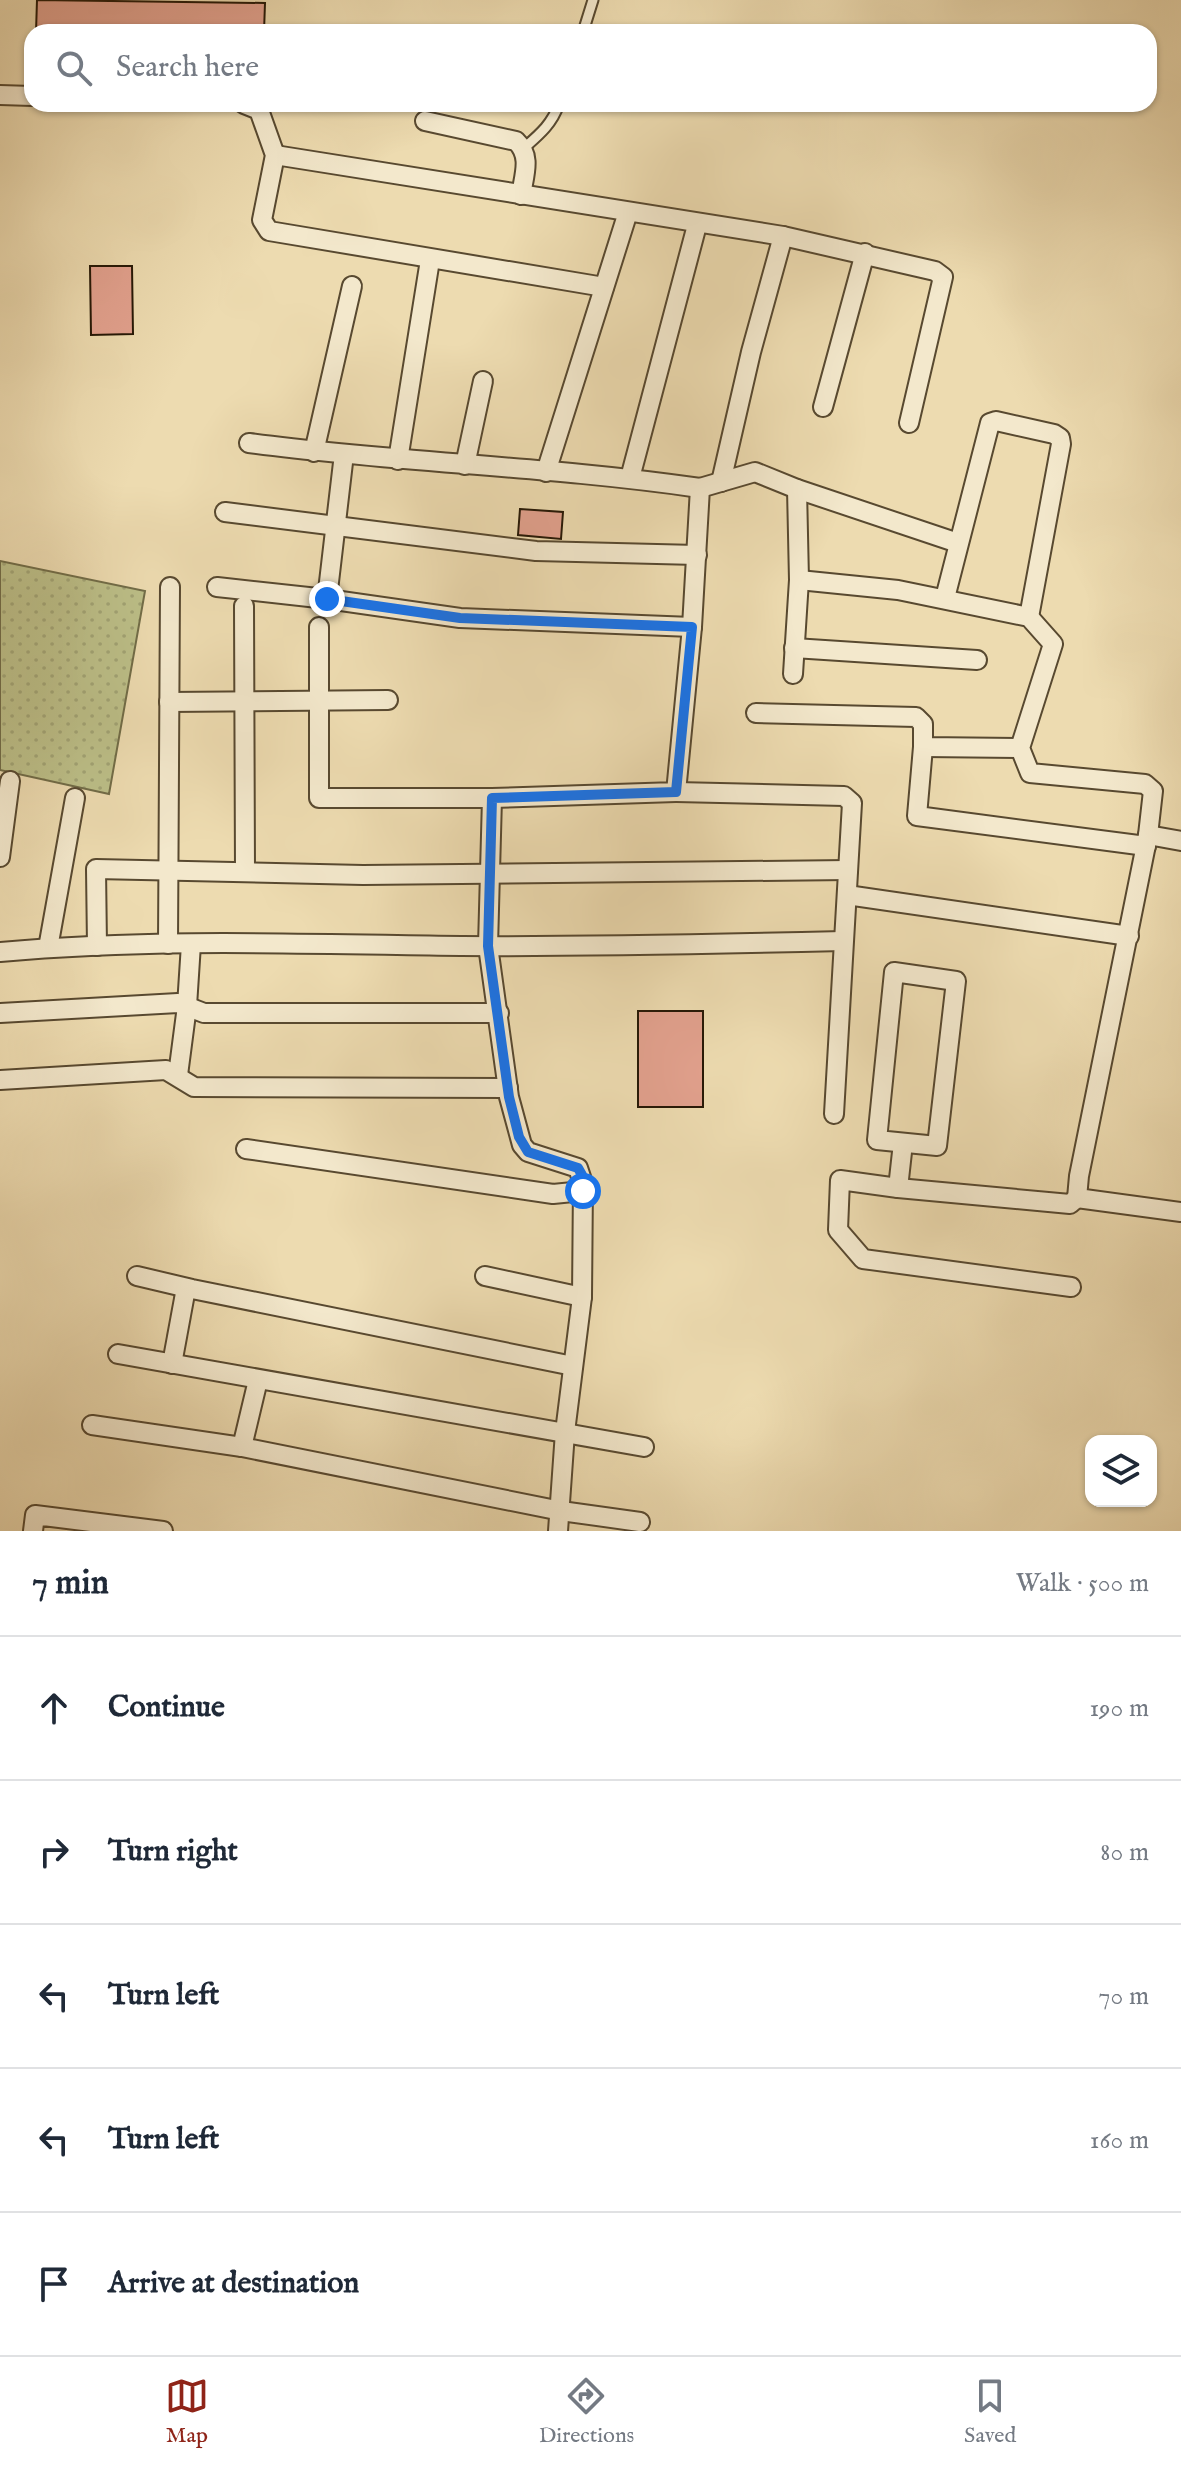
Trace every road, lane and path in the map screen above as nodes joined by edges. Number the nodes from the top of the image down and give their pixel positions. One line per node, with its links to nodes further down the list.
1 (593, 0): 2 (lane)
2 (586, 24)
3 (0, 95): 4 (street)
4 (24, 96)
5 (260, 112): 9 (street)
6 (556, 112): 8 (lane)
7 (425, 121): 8 (street)
8 (524, 148): 10 (street)
9 (275, 155): 10 (street); 15 (street)
10 (521, 195): 11 (street)
11 (628, 212): 12 (street); 17 (street)
12 (697, 225): 13 (street); 27 (street)
13 (783, 236): 14 (street); 28 (street)
14 (865, 253): 19 (street); 20 (street)
15 (430, 260): 17 (street); 24 (street)
16 (352, 286): 22 (street)
17 (604, 287): 26 (street)
18 (483, 381): 25 (street)
19 (823, 407)
20 (909, 423)
21 (249, 443): 22 (street)
22 (314, 452): 23 (street)
23 (344, 454): 24 (street); 32 (street)
24 (398, 460): 25 (street)
25 (465, 465): 26 (street)
26 (546, 472): 27 (street)
27 (630, 478): 29 (street)
28 (721, 482): 29 (street); 30 (street)
29 (700, 488): 34 (street)
30 (797, 489): 33 (street); 35 (street)
31 (225, 512): 32 (street)
32 (334, 527): 34 (street); 39 (street)
33 (958, 543): 38 (street); 41 (street)
34 (697, 555): 43 (street)
35 (799, 580): 38 (street); 44 (street)
36 (170, 587): 50 (street)
37 (217, 587): 39 (street)
38 (945, 598): 41 (street)
39 (327, 599): 43 (street)
40 (244, 606): 48 (street)
41 (1029, 617): 53 (street)
42 (319, 627): 49 (street)
43 (692, 627): 55 (street)
44 (794, 648): 45 (street); 46 (street)
45 (977, 660)
46 (793, 674)
47 (388, 700): 49 (street)
48 (244, 701): 49 (street); 50 (street); 63 (street)
49 (319, 701): 57 (street)
50 (169, 702): 61 (street)
51 (756, 713): 52 (street)
52 (923, 747): 53 (street); 58 (street)
53 (1020, 748): 58 (street)
54 (10, 781): 60 (street)
55 (676, 792): 57 (street); 62 (street)
56 (75, 798): 72 (street)
57 (492, 798): 64 (street)
58 (1147, 840): 59 (street); 66 (street)
59 (1181, 841)
60 (0, 857)
61 (168, 870): 63 (street); 68 (street); 70 (street)
62 (848, 870): 64 (street); 65 (street)
63 (245, 871): 64 (street)
64 (489, 873): 71 (street)
65 (847, 895): 66 (street); 67 (street)
66 (1129, 936): 85 (street)
67 (843, 941): 71 (street); 80 (street)
68 (168, 944): 69 (street); 70 (street)
69 (191, 944): 71 (street); 74 (street)
70 (97, 946): 72 (street)
71 (488, 946): 76 (street)
72 (48, 948): 73 (street)
73 (0, 952)
74 (187, 1006): 75 (street); 76 (street); 77 (street)
75 (0, 1013)
76 (499, 1013): 79 (street)
77 (178, 1075): 78 (street); 79 (street)
78 (0, 1080)
79 (508, 1088): 84 (street)
80 (834, 1114)
81 (903, 1143): 81 (street); 83 (street)
82 (246, 1149): 84 (street)
83 (898, 1188): 85 (street); 89 (street)
84 (583, 1191): 91 (street)
85 (1077, 1198): 86 (street)
86 (1181, 1212)
87 (137, 1276): 90 (street)
88 (485, 1276): 91 (street)
89 (1071, 1287)
90 (186, 1288): 93 (street); 94 (street)
91 (582, 1297): 94 (street)
92 (118, 1354): 93 (street)
93 (172, 1364): 95 (street)
94 (573, 1366): 97 (street)
95 (258, 1380): 97 (street); 98 (street)
96 (92, 1425): 98 (street)
97 (565, 1432): 99 (street); 100 (street)
98 (242, 1447): 100 (street)
99 (644, 1447)
100 (561, 1511): 101 (street); 105 (street)
101 (640, 1522)
102 (110, 1528): 103 (street); 104 (street)
103 (33, 1531)
104 (163, 1531)
105 (558, 1531)

